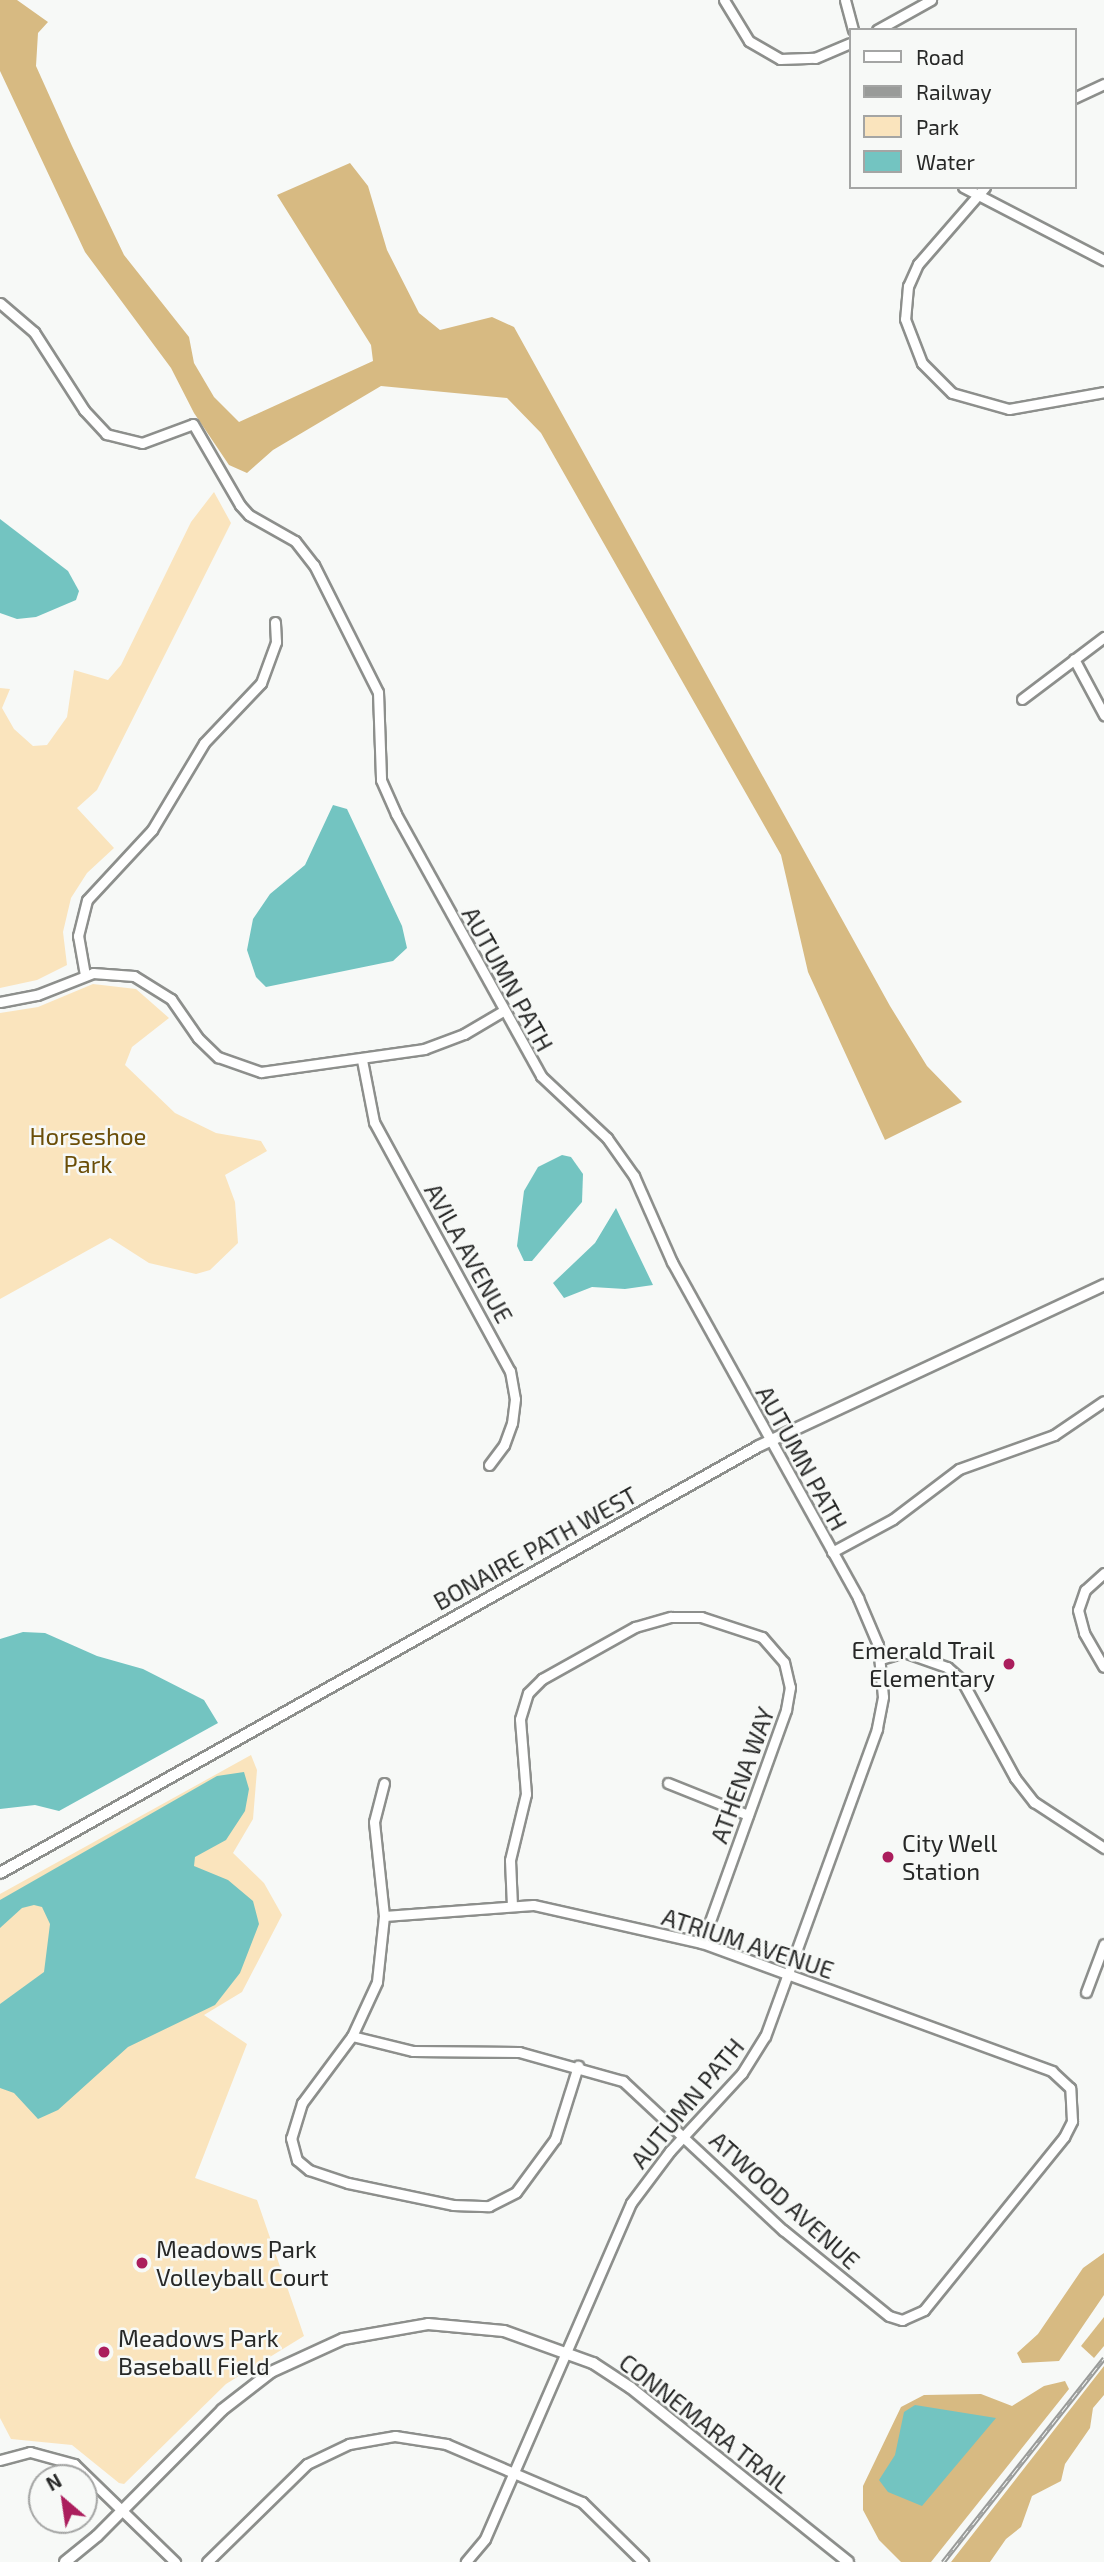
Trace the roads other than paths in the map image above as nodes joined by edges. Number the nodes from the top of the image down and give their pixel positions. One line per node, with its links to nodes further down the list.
1 (724, 0): 6 (street)
2 (845, 0): 4 (street)
3 (931, 0): 5 (street)
4 (852, 28)
5 (881, 28)
6 (848, 44)
7 (1104, 84): 8 (street)
8 (1076, 97)
9 (967, 189): 11 (street)
10 (983, 189): 11 (street)
11 (978, 195): 12 (street); 14 (street)
12 (1104, 260)
13 (0, 303): 22 (street, AUTUMN PATH)
14 (1104, 392)
15 (275, 622): 20 (street)
16 (1104, 637): 17 (street)
17 (1074, 659): 18 (street); 19 (street)
18 (1022, 699)
19 (1104, 715)
20 (85, 975): 21 (street); 23 (street)
21 (0, 1002)
22 (503, 1011): 23 (street); 26 (street, AUTUMN PATH)
23 (362, 1060): 27 (street, AVILA AVENUE)
24 (1104, 1285): 26 (street, BONAIRE PATH WEST)
25 (1104, 1401): 28 (street)
26 (771, 1440): 28 (street, AUTUMN PATH); 36 (street, BONAIRE PATH WEST)
27 (489, 1465)
28 (832, 1552): 30 (street, AUTUMN PATH)
29 (1104, 1573): 31 (street)
30 (881, 1659): 35 (street); 41 (street, AUTUMN PATH)
31 (1104, 1667)
32 (384, 1783): 38 (street)
33 (667, 1783): 34 (street)
34 (748, 1815): 37 (street, ATHENA WAY); 39 (street, ATHENA WAY)
35 (1104, 1848)
36 (0, 1873)
37 (512, 1906): 38 (street, ATRIUM AVENUE); 39 (street, ATRIUM AVENUE)
38 (384, 1916): 43 (street)
39 (702, 1943): 41 (street, ATRIUM AVENUE)
40 (1104, 1944): 42 (street)
41 (789, 1975): 45 (street, AUTUMN PATH); 46 (street, ATRIUM AVENUE)
42 (1086, 1992)
43 (352, 2036): 44 (street, ATWOOD AVENUE); 44 (street)
44 (578, 2066): 45 (street, ATWOOD AVENUE)
45 (684, 2135): 46 (street, ATWOOD AVENUE); 47 (street, AUTUMN PATH)
46 (916, 2317)
47 (565, 2350): 49 (street, AUTUMN PATH); 50 (street, CONNEMARA TRAIL); 56 (street, CONNEMARA TRAIL)
48 (0, 2460): 50 (street)
49 (514, 2472): 53 (street); 54 (street, AUTUMN PATH); 55 (street)
50 (123, 2511): 51 (street, CONNEMARA TRAIL); 52 (street)
51 (65, 2562)
52 (175, 2562)
53 (208, 2562)
54 (466, 2562)
55 (643, 2562)
56 (848, 2562)

